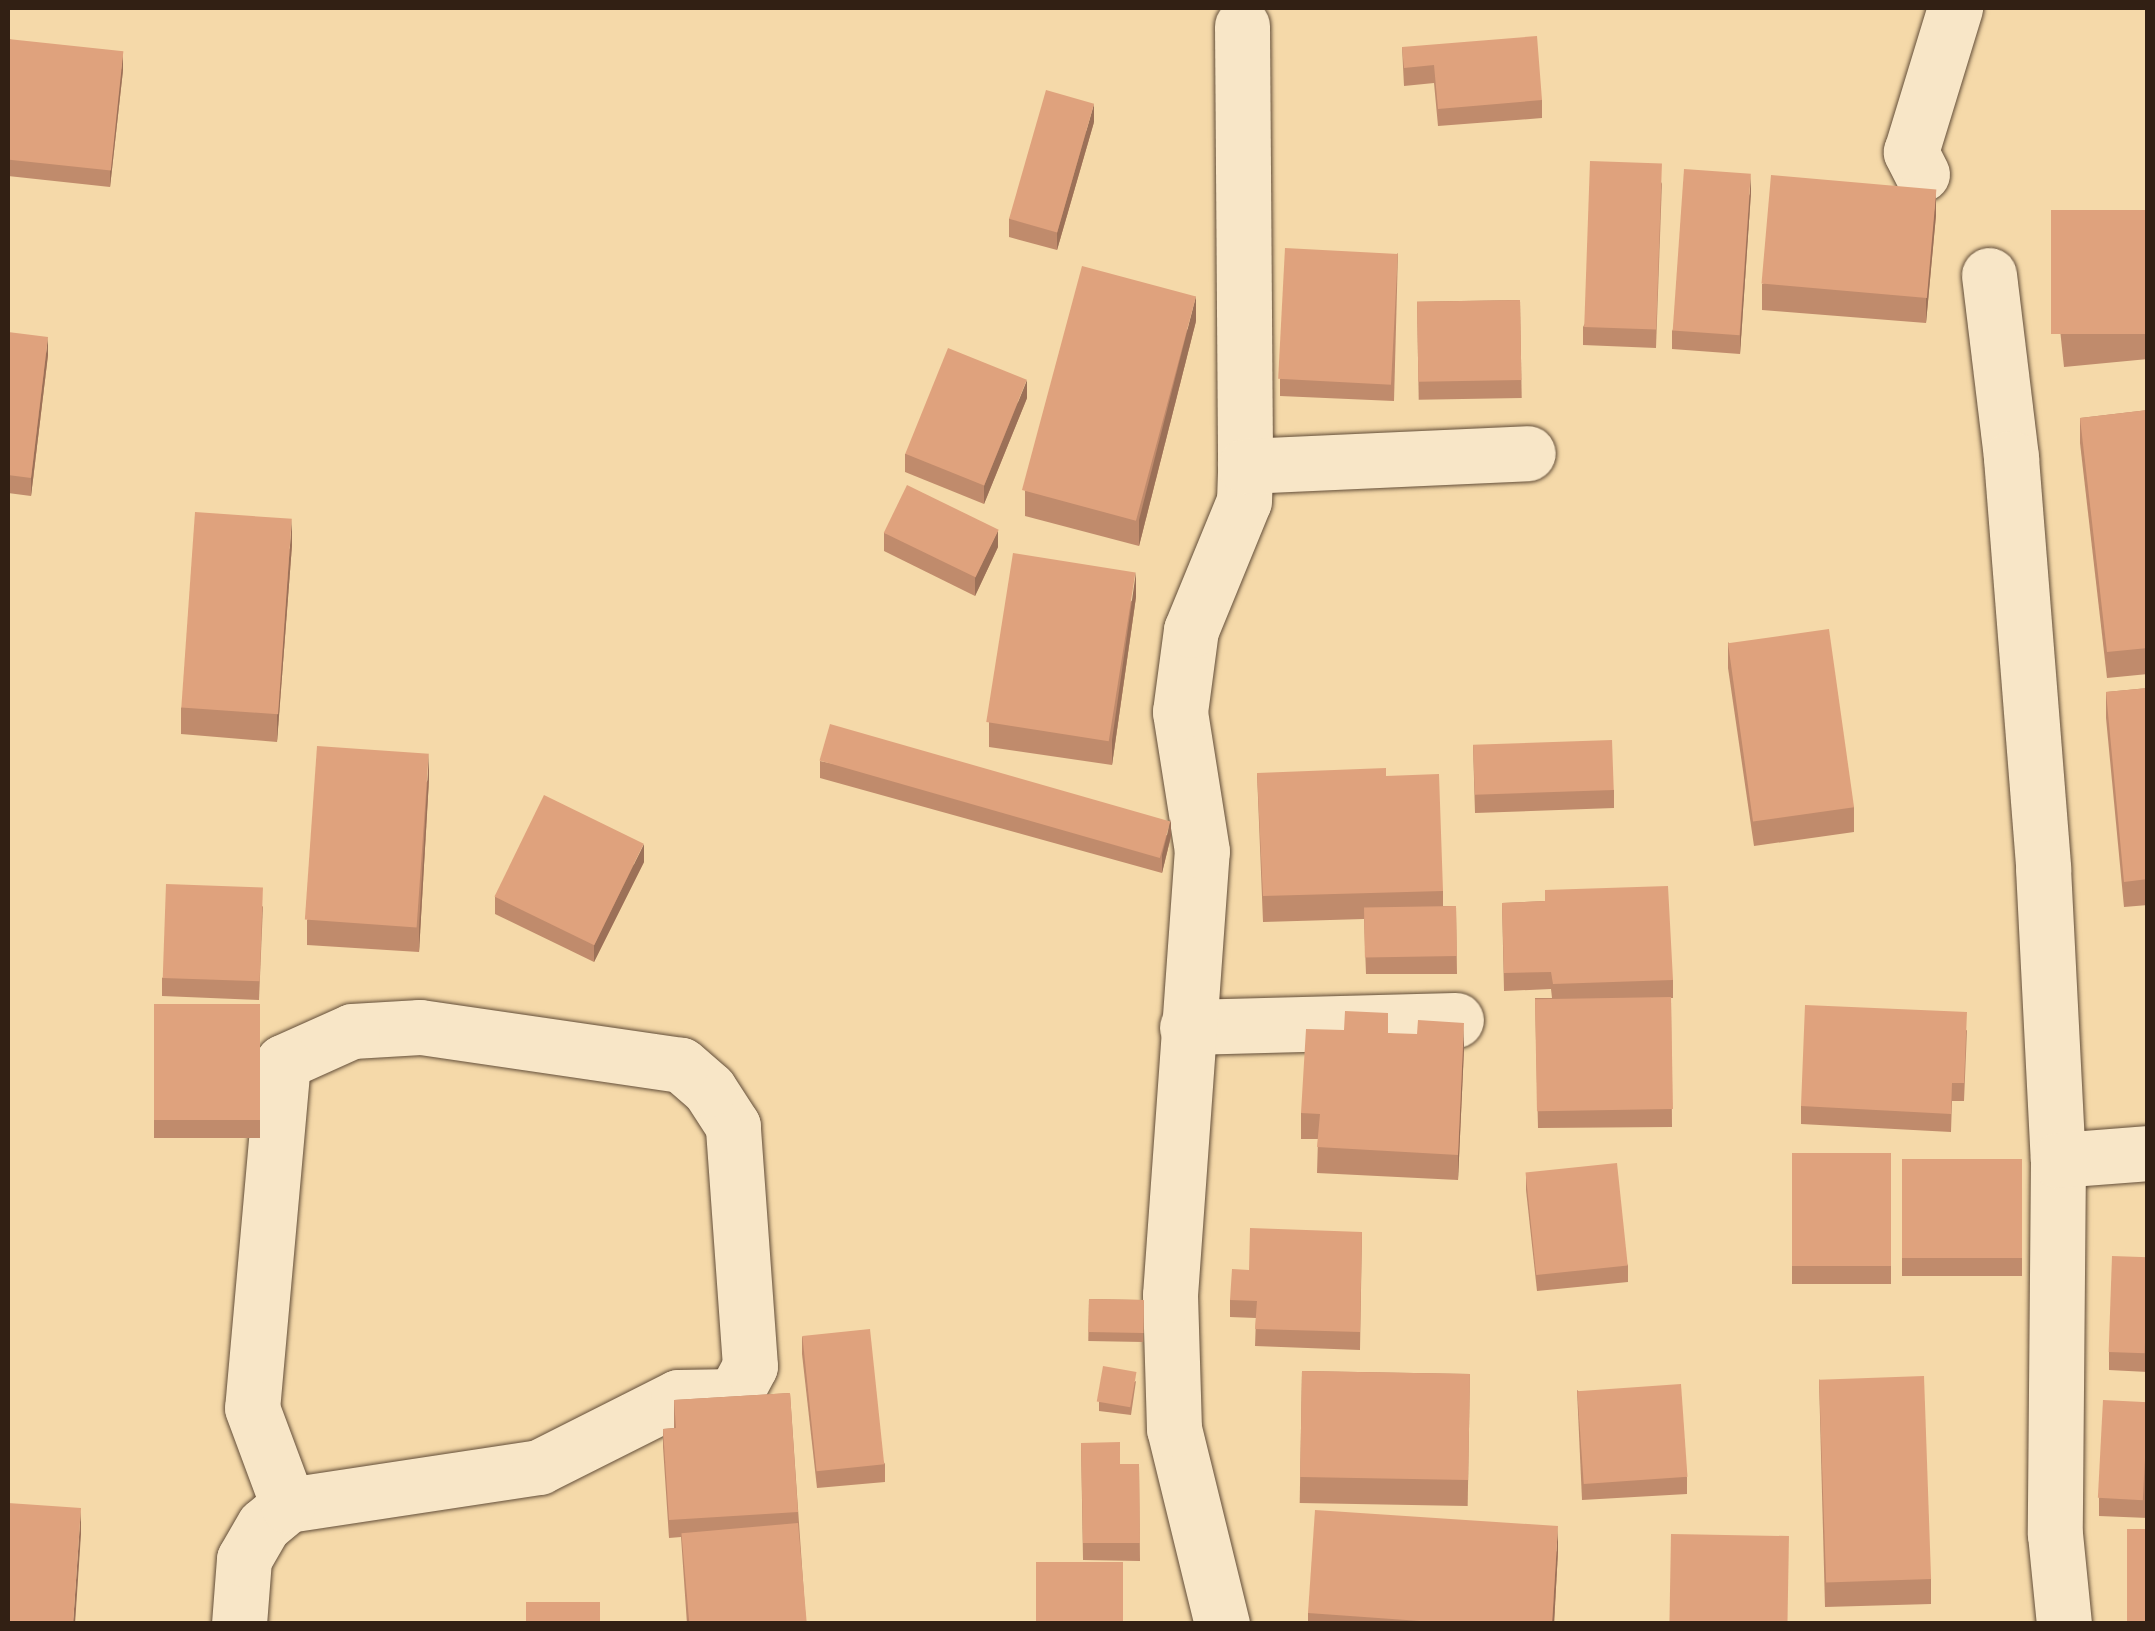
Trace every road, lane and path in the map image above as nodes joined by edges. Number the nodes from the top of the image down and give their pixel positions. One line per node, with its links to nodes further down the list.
1 (1955, 8): 3 (street)
2 (1242, 26): 6 (street)
3 (1922, 174)
4 (1989, 275): 10 (street)
5 (1528, 453): 6 (street)
6 (1245, 466): 8 (street)
7 (1456, 1020): 8 (street)
8 (1186, 1028): 13 (street)
9 (2148, 1153): 10 (street)
10 (2058, 1160): 14 (street)
11 (288, 1505): 11 (street); 12 (street)
12 (238, 1624)
13 (1222, 1624)
14 (2064, 1624)

